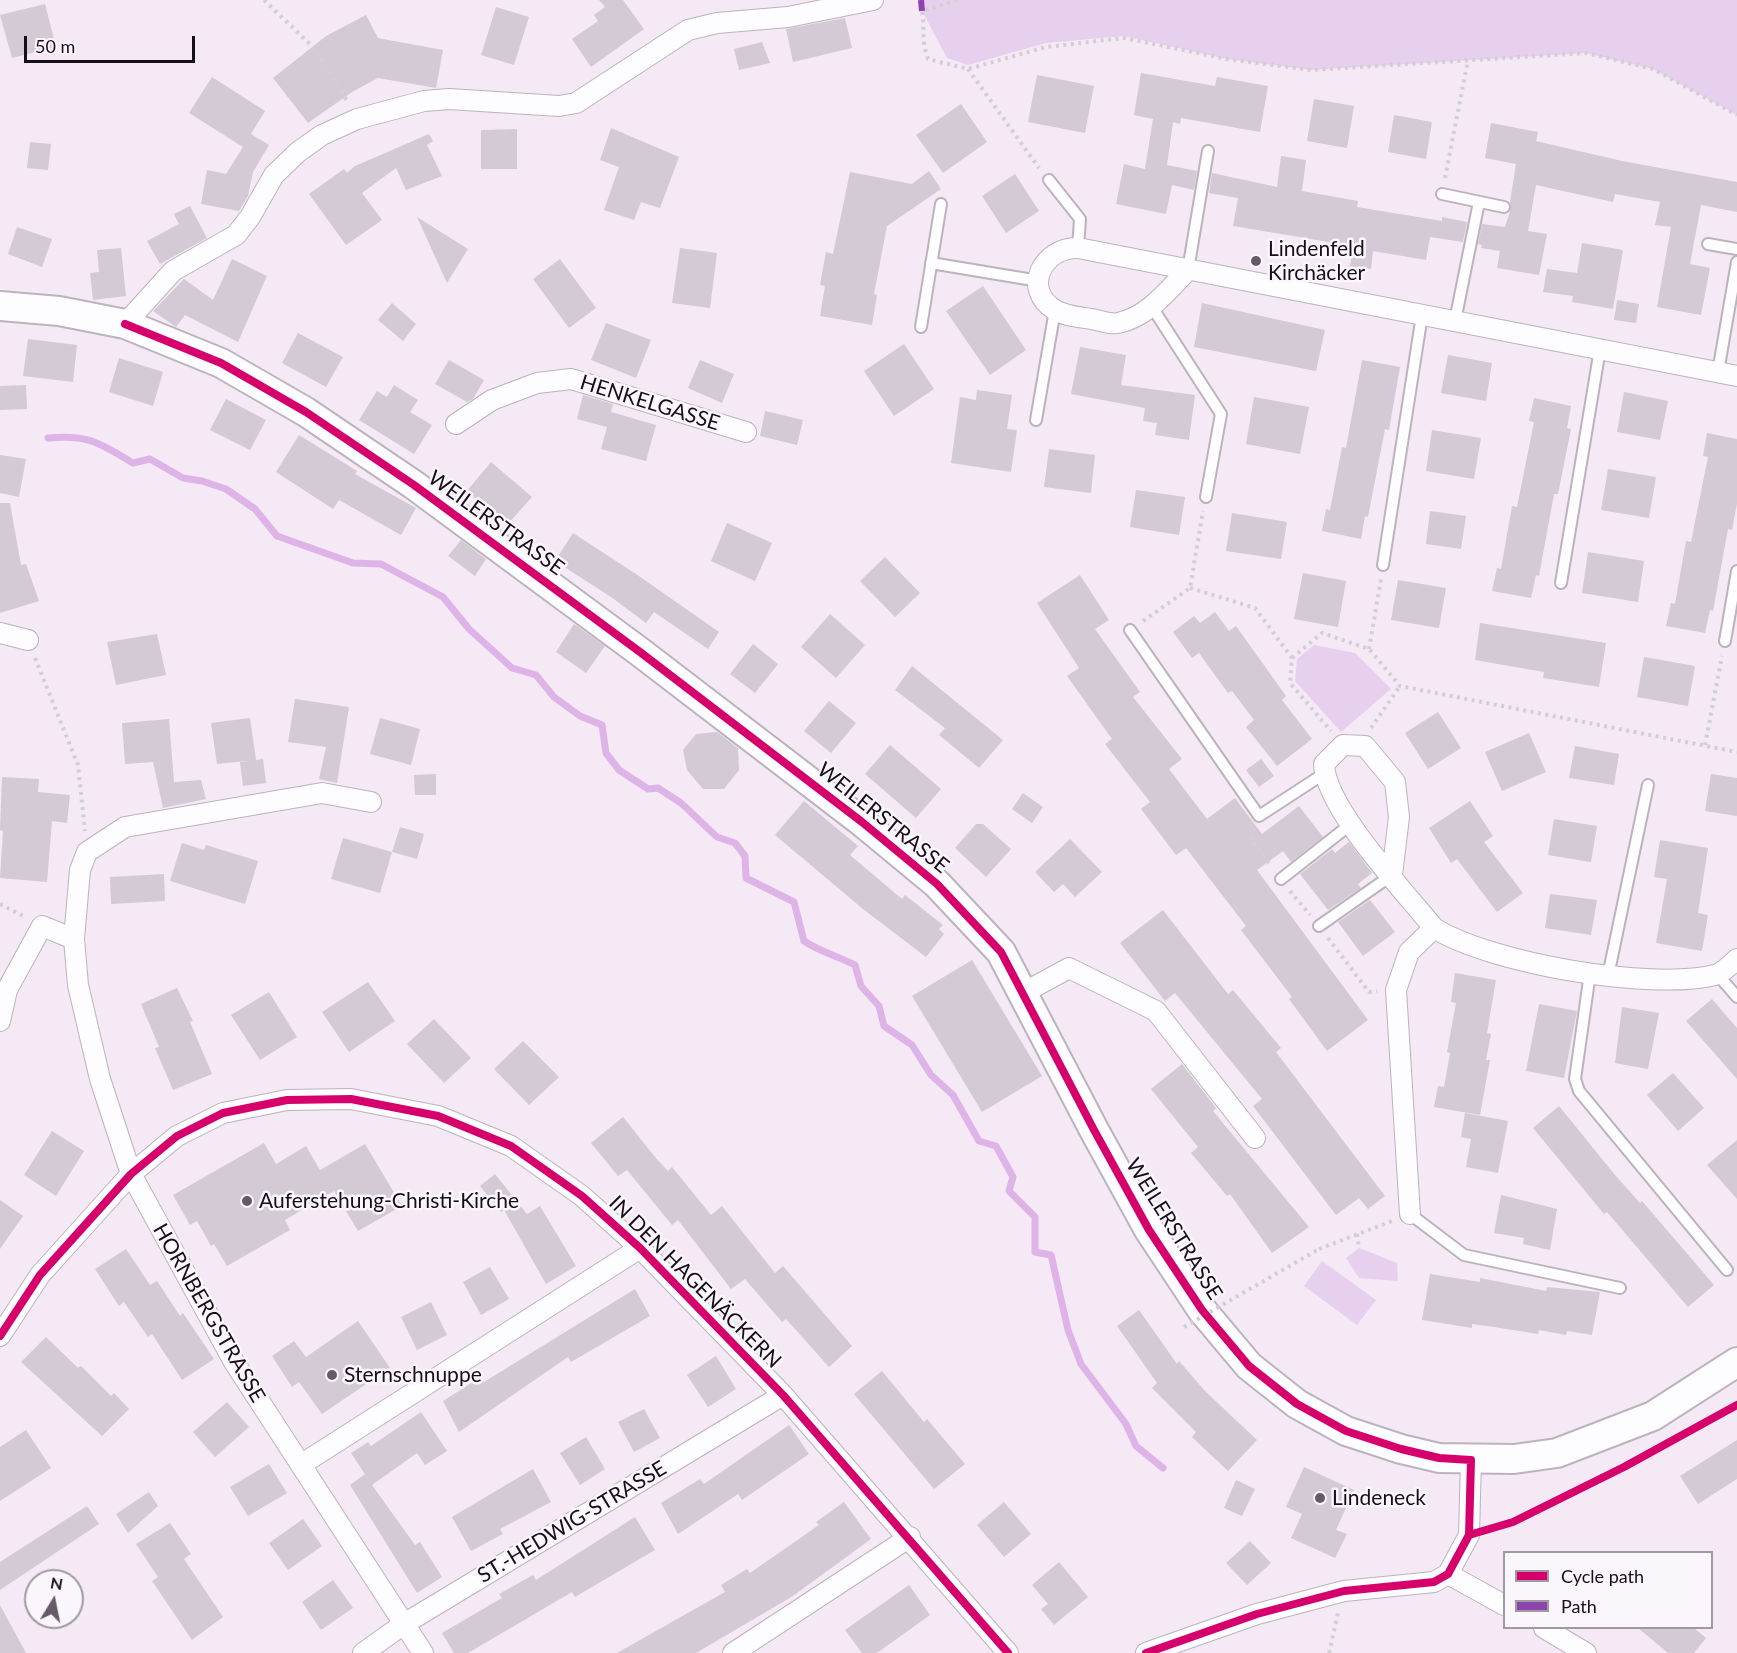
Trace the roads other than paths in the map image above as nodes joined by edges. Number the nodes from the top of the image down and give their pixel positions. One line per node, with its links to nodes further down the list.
1 (873, 0): 20 (street)
2 (1208, 152): 13 (lane)
3 (1048, 180): 9 (lane)
4 (1442, 194): 5 (lane)
5 (1479, 202): 7 (lane); 19 (lane)
6 (941, 204): 12 (lane)
7 (1504, 207)
8 (1708, 244): 10 (lane)
9 (1078, 248): 13 (street); 14 (street)
10 (1737, 249)
11 (1737, 262): 23 (lane)
12 (932, 263): 14 (lane); 21 (lane)
13 (1188, 270): 16 (street); 18 (street)
14 (1039, 281): 17 (street)
15 (0, 306): 20 (main road, WEILERSTRASSE)
16 (1152, 307): 17 (street); 27 (lane)
17 (1055, 310): 24 (lane)
18 (1422, 315): 19 (street); 28 (lane)
19 (1455, 321): 22 (street)
20 (125, 324): 47 (main road, WEILERSTRASSE)
21 (921, 327)
22 (1600, 349): 23 (street); 30 (lane)
23 (1728, 374)
24 (1036, 420)
25 (456, 424): 26 (street, HENKELGASSE)
26 (746, 432)
27 (1206, 496)
28 (1383, 565)
29 (1737, 571): 34 (lane)
30 (1561, 583)
31 (1130, 630): 35 (lane)
32 (0, 633): 33 (street)
33 (28, 640)
34 (1725, 640)
35 (1325, 773): 38 (street); 39 (street)
36 (1648, 785): 45 (lane)
37 (371, 802): 43 (street, HORNBERGSTRASSE)
38 (1352, 824): 39 (street); 40 (lane)
39 (1392, 875): 41 (lane); 42 (street)
40 (1281, 879)
41 (1319, 926)
42 (1434, 928): 45 (street); 52 (street)
43 (74, 939): 49 (street); 51 (street, HORNBERGSTRASSE)
44 (1737, 959): 46 (street)
45 (1599, 974): 46 (street); 54 (lane)
46 (1718, 975): 48 (lane)
47 (1023, 993): 50 (street); 59 (main road, WEILERSTRASSE)
48 (1737, 997)
49 (0, 1021)
50 (1255, 1138)
51 (131, 1174): 53 (street, IN DEN HAGENÄCKERN); 56 (street, IN DEN HAGENÄCKERN); 60 (street, HORNBERGSTRASSE)
52 (1410, 1214): 55 (lane)
53 (640, 1248): 58 (street, IN DEN HAGENÄCKERN); 60 (street)
54 (1727, 1270)
55 (1620, 1288)
56 (0, 1336)
57 (1737, 1362): 59 (main road, WEILERSTRASSE)
58 (783, 1395): 61 (street, IN DEN HAGENÄCKERN); 64 (street, ST.-HEDWIG-STRASSE)
59 (1471, 1460): 62 (street)
60 (302, 1464): 64 (street, HORNBERGSTRASSE)
61 (910, 1537): 68 (street); 69 (street, IN DEN HAGENÄCKERN)
62 (1448, 1574): 63 (street); 70 (street)
63 (1503, 1604)
64 (404, 1624): 66 (street, ST.-HEDWIG-STRASSE); 67 (street, HORNBERGSTRASSE)
65 (1546, 1629): 71 (street)
66 (363, 1653)
67 (423, 1653)
68 (733, 1653)
69 (1008, 1653)
70 (1146, 1653)
71 (1586, 1653)

